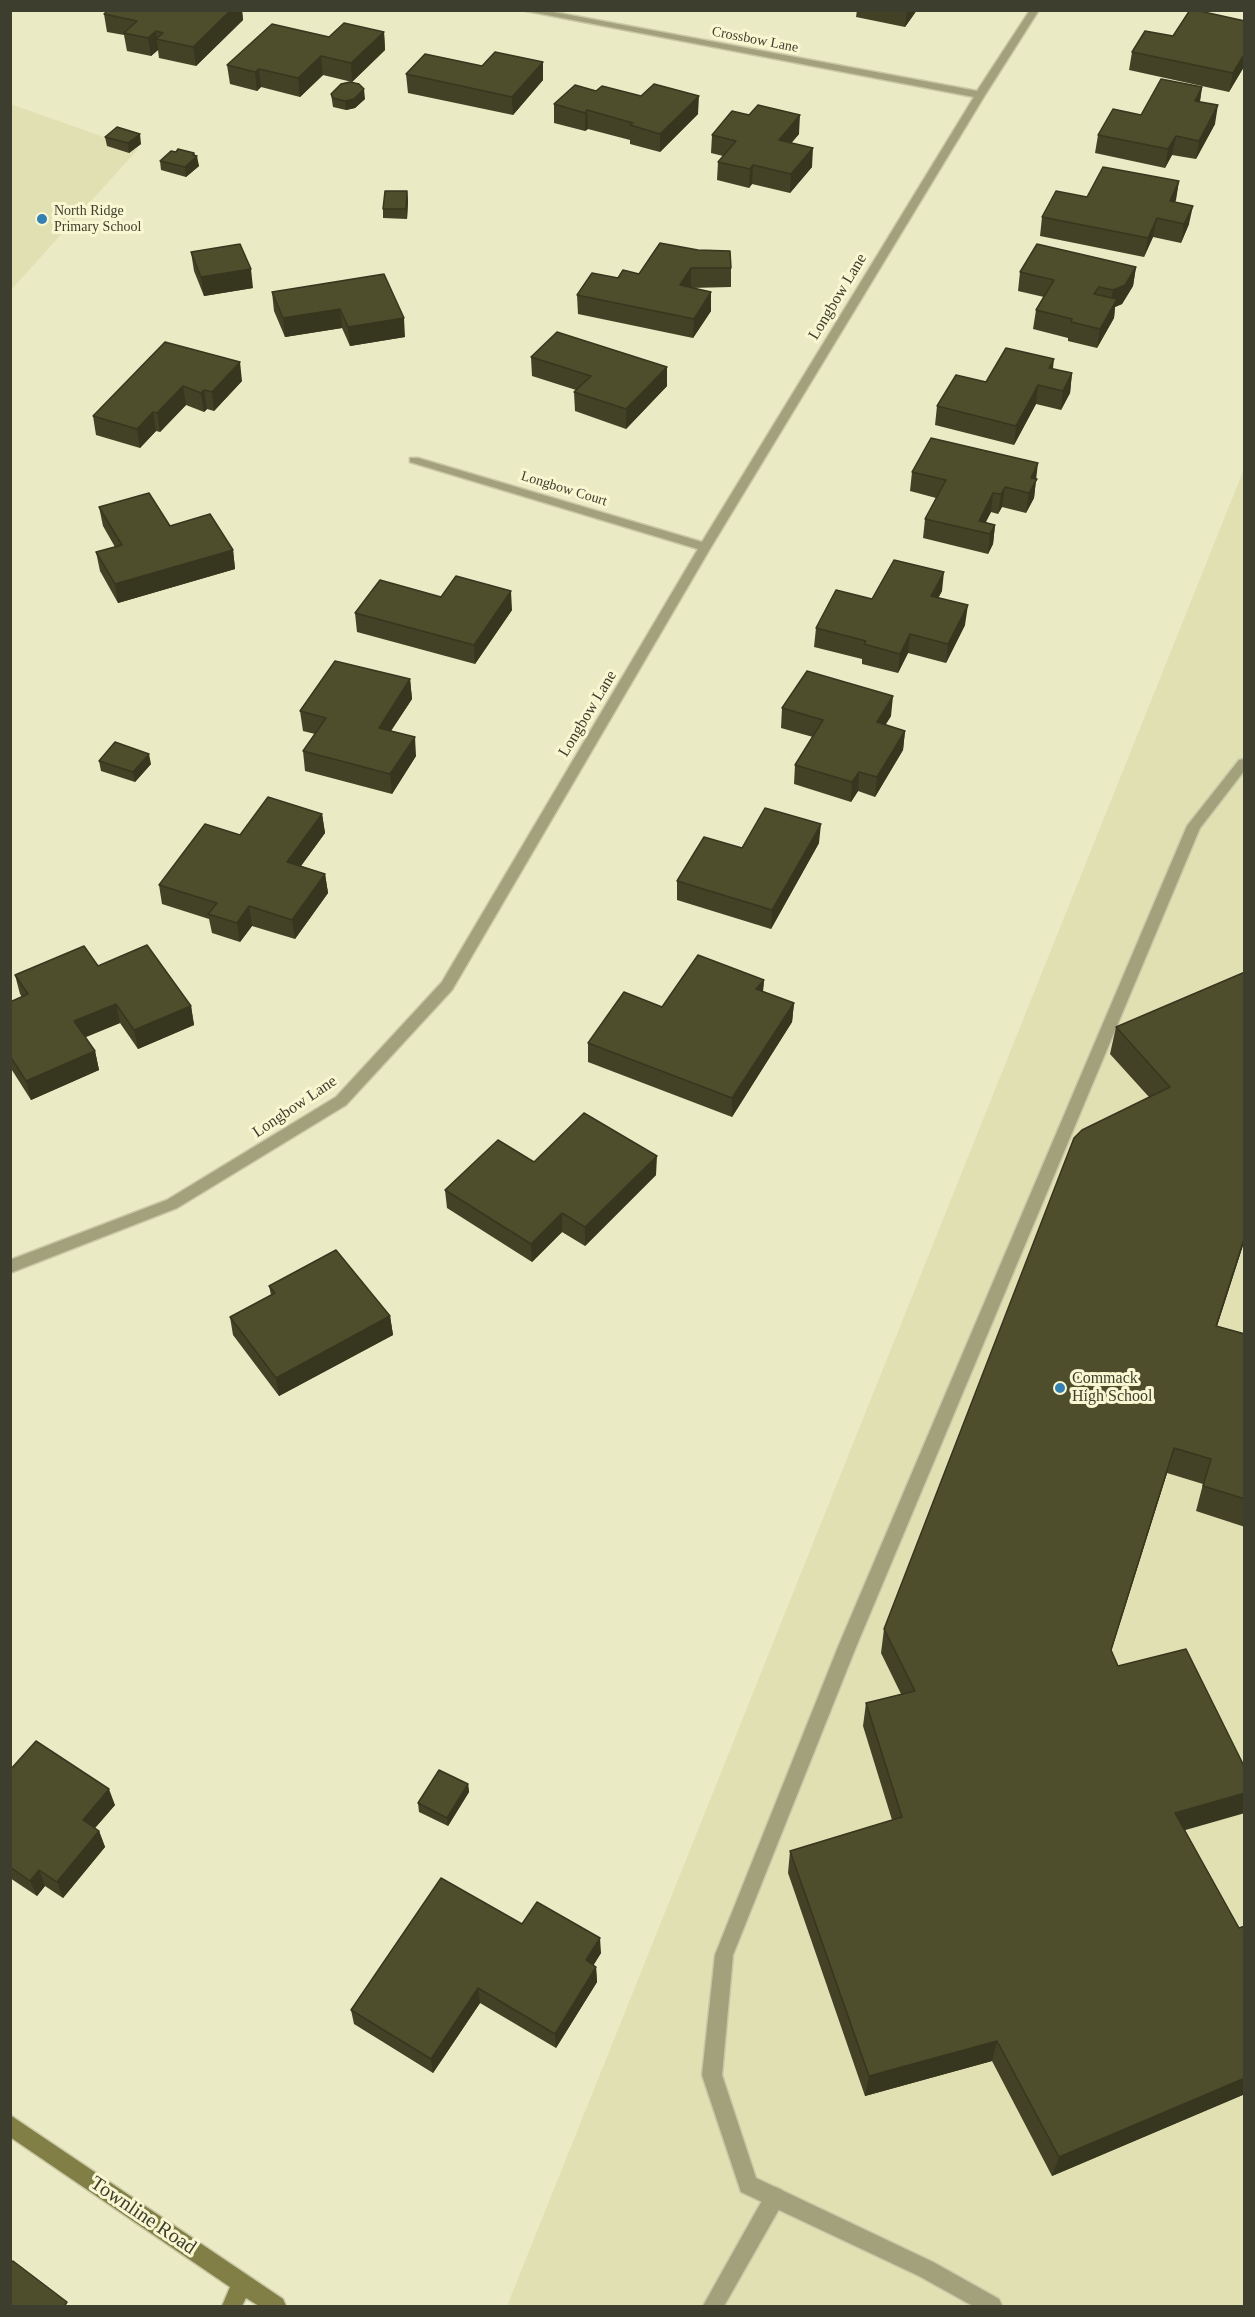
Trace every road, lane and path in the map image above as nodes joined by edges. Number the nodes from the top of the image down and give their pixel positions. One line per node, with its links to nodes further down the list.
1 (525, 10): 3 (street, Crossbow Lane)
2 (1035, 10): 3 (street, Longbow Lane)
3 (980, 95): 5 (street, Longbow Lane)
4 (414, 460): 5 (street, Longbow Court)
5 (705, 547): 7 (street, Longbow Lane)
6 (1245, 763): 9 (street)
7 (10, 1268)
8 (10, 2125): 10 (main road, Townline Road)
9 (775, 2197): 13 (street); 14 (street)
10 (242, 2284): 11 (main road); 12 (main road, Townline Road)
11 (232, 2307)
12 (276, 2307)
13 (713, 2307)
14 (992, 2307)

